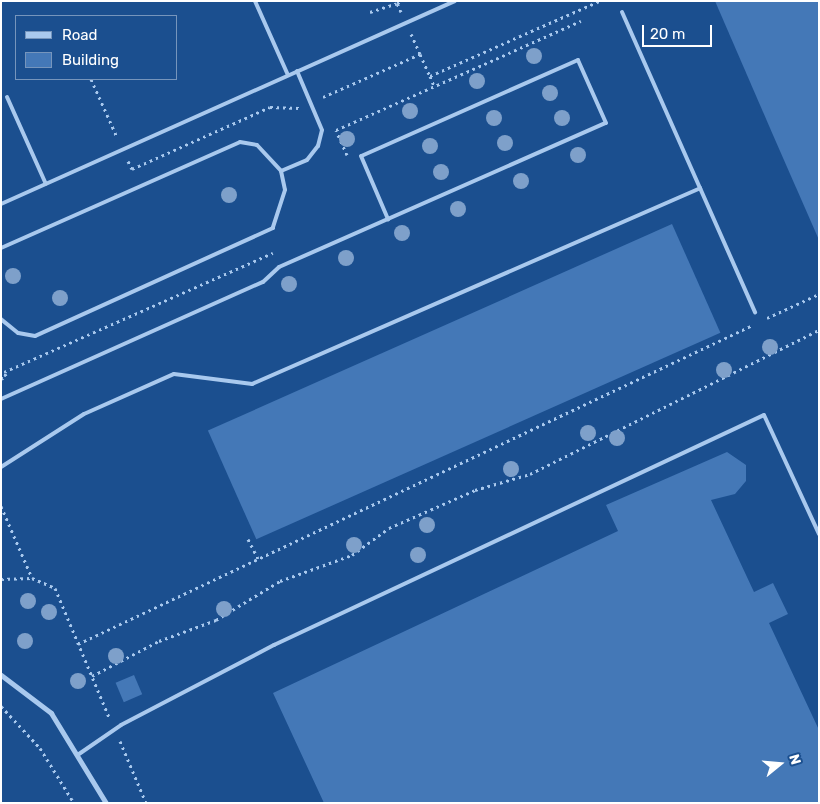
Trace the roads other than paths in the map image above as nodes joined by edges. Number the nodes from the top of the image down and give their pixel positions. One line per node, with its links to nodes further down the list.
1 (255, 1): 5 (lane)
2 (455, 1): 4 (lane)
3 (622, 12): 9 (lane)
4 (297, 71): 5 (lane); 7 (lane)
5 (288, 75): 8 (lane)
6 (7, 97): 8 (lane)
7 (281, 170): 12 (lane); 14 (lane)
8 (46, 184): 10 (lane)
9 (700, 188): 13 (lane); 16 (lane)
10 (1, 204)
11 (388, 219): 11 (lane); 15 (lane)
12 (1, 248)
13 (755, 312)
14 (1, 319)
15 (1, 399)
16 (1, 467)
17 (819, 534): 19 (lane)
18 (1, 675): 19 (street)
19 (79, 754): 20 (street)
20 (106, 803)

